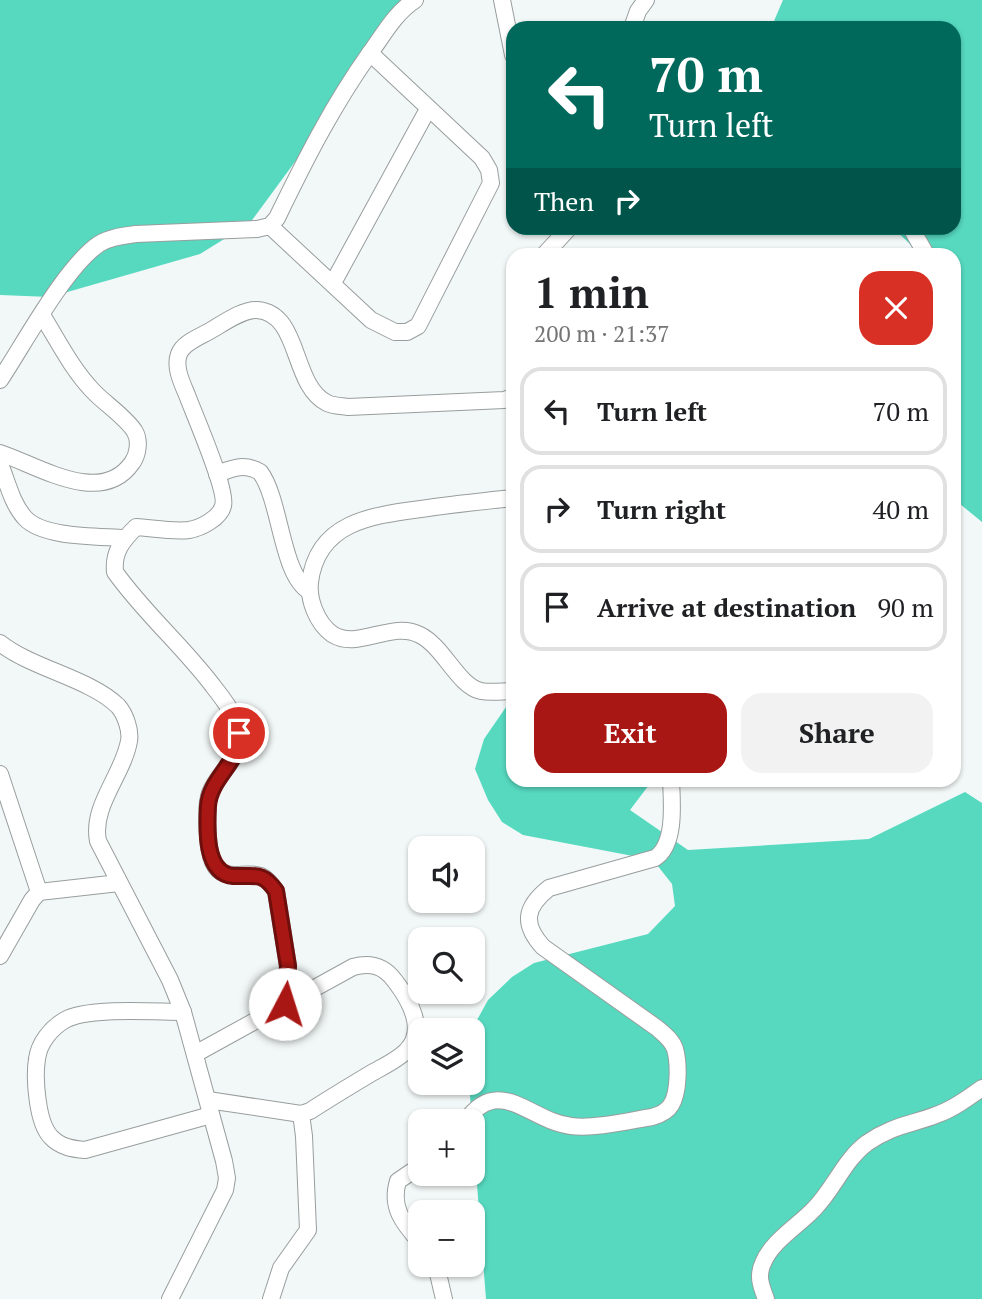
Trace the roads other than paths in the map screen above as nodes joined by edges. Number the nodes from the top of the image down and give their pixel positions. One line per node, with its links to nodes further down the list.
1 (415, 0): 6 (street)
2 (502, 0): 4 (street)
3 (646, 0): 5 (street)
4 (506, 21)
5 (634, 21)
6 (370, 53): 7 (street); 8 (street)
7 (428, 109): 11 (street); 11 (street)
8 (270, 226): 11 (street); 12 (street)
9 (562, 235): 10 (street)
10 (550, 248)
11 (333, 283)
12 (42, 315): 13 (street); 15 (street)
13 (0, 380)
14 (506, 400): 17 (street)
15 (0, 453)
16 (0, 464): 19 (street)
17 (217, 474): 19 (street); 20 (street)
18 (506, 499): 20 (street)
19 (125, 538): 28 (street)
20 (309, 591): 22 (street)
21 (0, 643): 25 (street)
22 (506, 691)
23 (0, 774): 26 (street)
24 (671, 787): 33 (street)
25 (119, 883): 26 (street); 29 (street)
26 (40, 892): 27 (street)
27 (0, 956)
28 (285, 1004): 30 (street); 34 (street)
29 (183, 1012): 30 (street); 32 (street)
30 (195, 1054): 32 (street)
31 (982, 1088): 41 (street)
32 (209, 1108): 34 (street); 38 (street)
33 (476, 1109)
34 (301, 1114): 39 (street)
35 (408, 1174): 36 (street)
36 (408, 1224)
37 (439, 1277): 40 (street)
38 (170, 1299)
39 (271, 1299)
40 (444, 1299)
41 (766, 1299)

